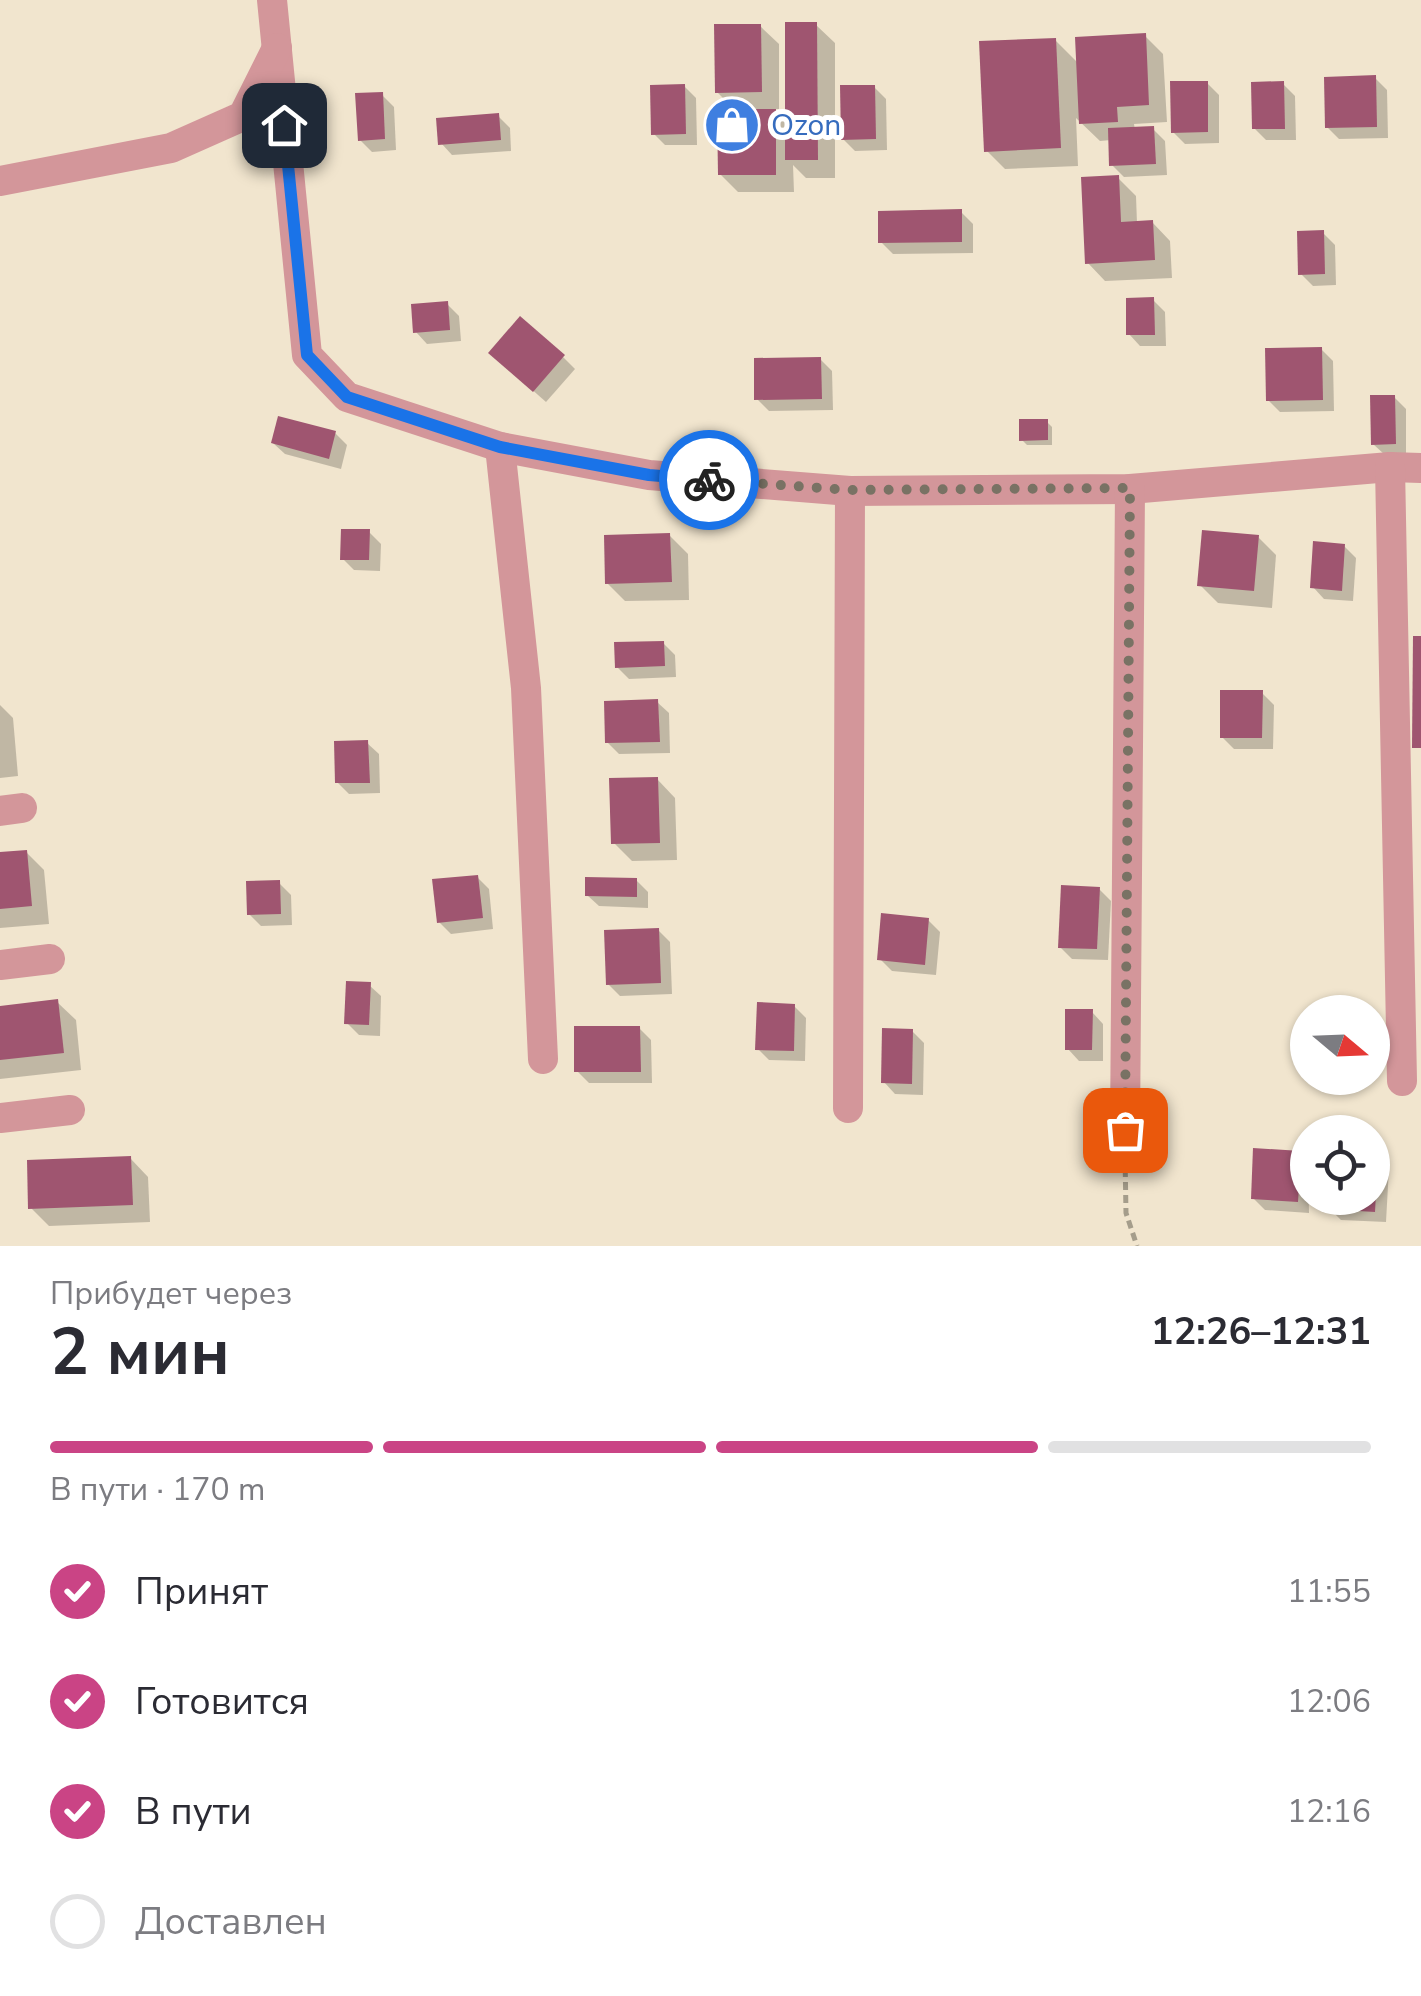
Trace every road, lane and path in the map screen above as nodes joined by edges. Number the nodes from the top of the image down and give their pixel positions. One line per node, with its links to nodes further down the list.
1 (272, 0): 2 (street)
2 (277, 48): 3 (street); 4 (street)
3 (0, 182)
4 (500, 447): 8 (street); 11 (street)
5 (1390, 467): 6 (street); 7 (street); 12 (street)
6 (1421, 468)
7 (1130, 488): 8 (street); 16 (street)
8 (850, 490): 13 (street)
9 (50, 959): 10 (street)
10 (0, 965)
11 (543, 1059)
12 (1402, 1081)
13 (848, 1108)
14 (70, 1110): 15 (street)
15 (0, 1118)
16 (1125, 1130): 17 (path)
17 (1137, 1246)

